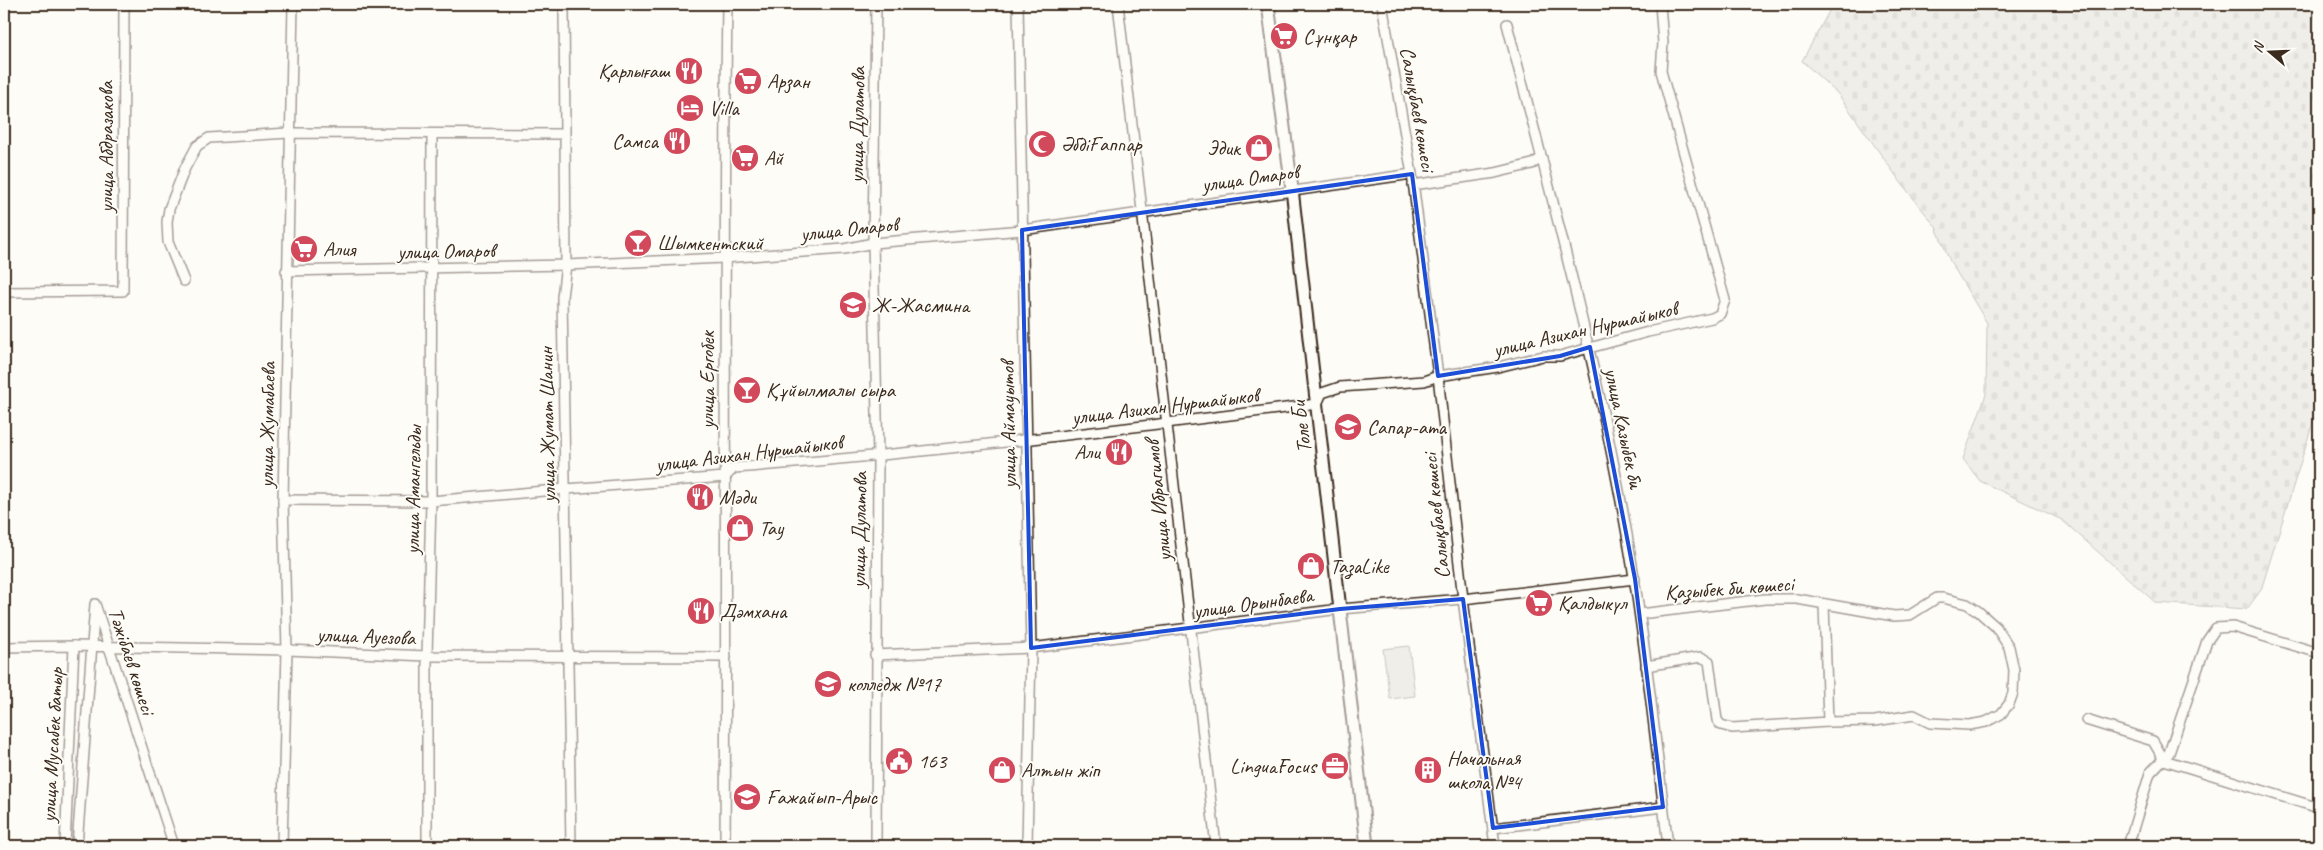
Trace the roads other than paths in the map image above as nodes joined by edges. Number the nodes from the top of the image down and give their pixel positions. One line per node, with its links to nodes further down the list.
1 (124, 4): 27 (street, улица Абдразакова)
2 (293, 4): 12 (street, улица Жумабаева)
3 (564, 4): 14 (street, улица Жумат Шанин)
4 (727, 4): 22 (street, улица Ергобек)
5 (876, 4): 21 (street, улица Дулатова)
6 (1018, 4): 20 (street, улица Аймауытов)
7 (1118, 4): 19 (street, улица Ибрагимов)
8 (1268, 4): 18 (main road, Толе Би)
9 (1382, 4): 16 (street, Салықбаев көшесі)
10 (1660, 4): 28 (street, улица Азихан Нуршайыков)
11 (1507, 24): 15 (street, улица Казыбек би)
12 (289, 133): 13 (street); 25 (street, улица Жумабаева); 26 (street)
13 (432, 134): 14 (street); 24 (street, улица Амангельды)
14 (564, 134): 23 (street, улица Жумат Шанин)
15 (1542, 158): 17 (street); 28 (street, улица Казыбек би)
16 (1412, 174): 17 (street, Салықбаев көшесі); 18 (street, улица Омаров)
17 (1413, 185): 29 (street, Салықбаев көшесі)
18 (1292, 190): 19 (street, улица Омаров); 30 (main road, Толе Би)
19 (1142, 212): 20 (street, улица Омаров); 31 (street, улица Ибрагимов)
20 (1022, 230): 21 (street, улица Омаров); 32 (street, улица Аймауытов)
21 (873, 243): 22 (street, улица Омаров); 33 (street, улица Дулатова)
22 (724, 258): 23 (street, улица Омаров); 34 (street, улица Ергобек)
23 (566, 265): 24 (street, улица Омаров); 35 (street, улица Жумат Шанин)
24 (431, 269): 25 (street, улица Омаров); 37 (street, улица Амангельды)
25 (286, 271): 36 (street, улица Жумабаева)
26 (184, 281)
27 (4, 292)
28 (1590, 347): 29 (street, улица Азихан Нуршайыков); 38 (street, улица Казыбек би)
29 (1438, 376): 30 (street, улица Азихан Нуршайыков); 39 (street, Салықбаев көшесі)
30 (1317, 404): 31 (street, улица Азихан Нуршайыков); 41 (main road, Толе Би)
31 (1167, 423): 32 (street, улица Азихан Нуршайыков); 43 (street, улица Ибрагимов)
32 (1026, 441): 33 (street, улица Азихан Нуршайыков); 46 (street, улица Аймауытов)
33 (878, 457): 34 (street, улица Азихан Нуршайыков); 49 (street, улица Дулатова)
34 (724, 477): 35 (street, улица Азихан Нуршайыков); 52 (street, улица Ергобек)
35 (566, 489): 37 (street, улица Азихан Нуршайыков); 51 (street, улица Жумат Шанин)
36 (283, 500): 37 (street, улица Азихан Нуршайыков); 47 (street, улица Жумабаева)
37 (431, 501): 50 (street, улица Амангельды)
38 (1635, 579): 39 (street, улица Орынбаева); 42 (street, улица Казыбек би)
39 (1463, 599): 41 (street, улица Орынбаева); 59 (street, Салықбаев көшесі)
40 (1824, 604): 42 (street, Қазыбек би көшесі); 55 (street); 55 (street, Қазыбек би көшесі)
41 (1340, 609): 43 (street, улица Орынбаева); 70 (main road, Толе Би)
42 (1640, 614): 53 (street, улица Казыбек би)
43 (1190, 629): 46 (street, улица Орынбаева); 69 (street, улица Ибрагимов)
44 (74, 646): 45 (street, улица Ауезова); 47 (street, улица Ауезова); 60 (street, улица Мусабек батыр)
45 (4, 647)
46 (1031, 648): 49 (street, улица Орынбаева); 68 (street, улица Аймауытов)
47 (287, 650): 50 (street, улица Ауезова); 63 (street, улица Жумабаева)
48 (2319, 653): 56 (street)
49 (875, 655): 67 (street, улица Дулатова)
50 (426, 656): 51 (street, улица Ауезова); 64 (street, улица Амангельды)
51 (569, 657): 52 (street, улица Ауезова); 65 (street, улица Жумат Шанин)
52 (726, 657): 66 (street, улица Ергобек)
53 (1646, 666): 55 (street, Қазыбек би көшесі); 57 (street, улица Казыбек би)
54 (2086, 720): 56 (street)
55 (1828, 722)
56 (2164, 760): 58 (street); 73 (street)
57 (1663, 807): 59 (street); 72 (street, улица Казыбек би)
58 (2319, 808)
59 (1493, 828): 71 (street, Салықбаев көшесі)
60 (64, 846)
61 (77, 846): 62 (street, Тәжібаев көшесі)
62 (174, 846)
63 (282, 846)
64 (427, 846)
65 (571, 846)
66 (725, 846)
67 (876, 846)
68 (1027, 846)
69 (1216, 846)
70 (1367, 846)
71 (1495, 846)
72 (1668, 846)
73 (2128, 846)

